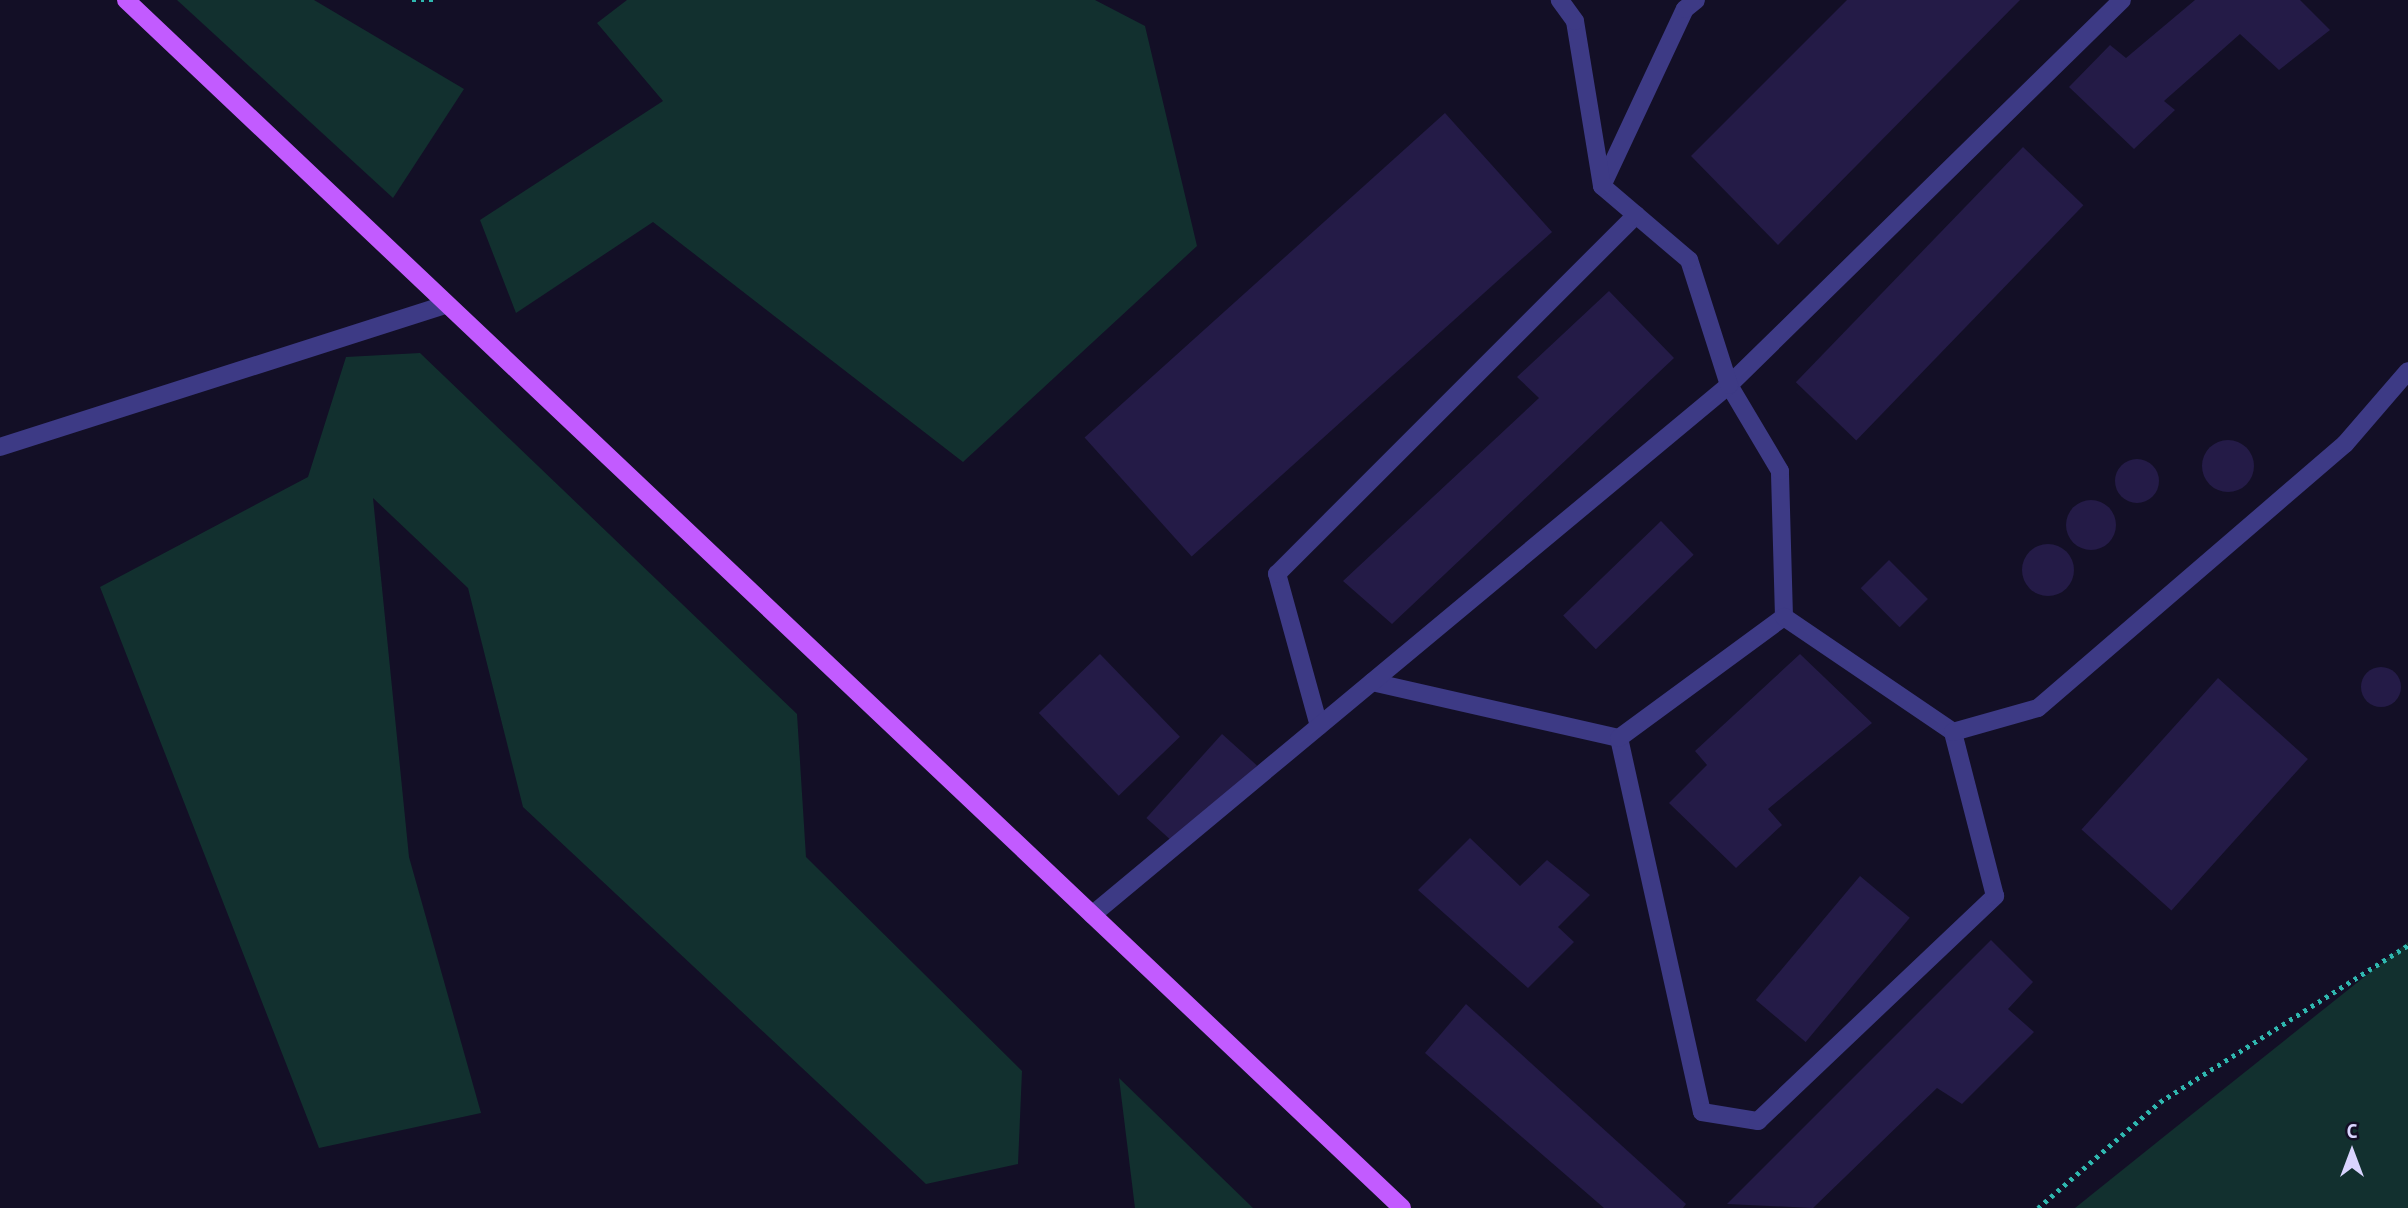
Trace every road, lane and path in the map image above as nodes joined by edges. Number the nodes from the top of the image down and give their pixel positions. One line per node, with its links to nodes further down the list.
1 (126, 0): 9 (main road)
2 (412, 0): 3 (path)
3 (438, 0)
4 (1560, 0): 7 (street)
5 (1696, 0): 7 (street)
6 (2122, 0): 11 (street)
7 (1602, 186): 8 (street)
8 (1636, 215): 11 (street); 15 (street)
9 (447, 304): 12 (street); 18 (main road)
10 (2408, 371): 16 (street)
11 (1729, 385): 13 (street); 14 (street)
12 (0, 447)
13 (1784, 617): 16 (street); 17 (street)
14 (1372, 682): 15 (street); 17 (street)
15 (1319, 726): 18 (street)
16 (1953, 732): 17 (street)
17 (1619, 738)
18 (1092, 915): 20 (main road)
19 (2408, 945): 21 (path)
20 (1402, 1208)
21 (2038, 1208)

